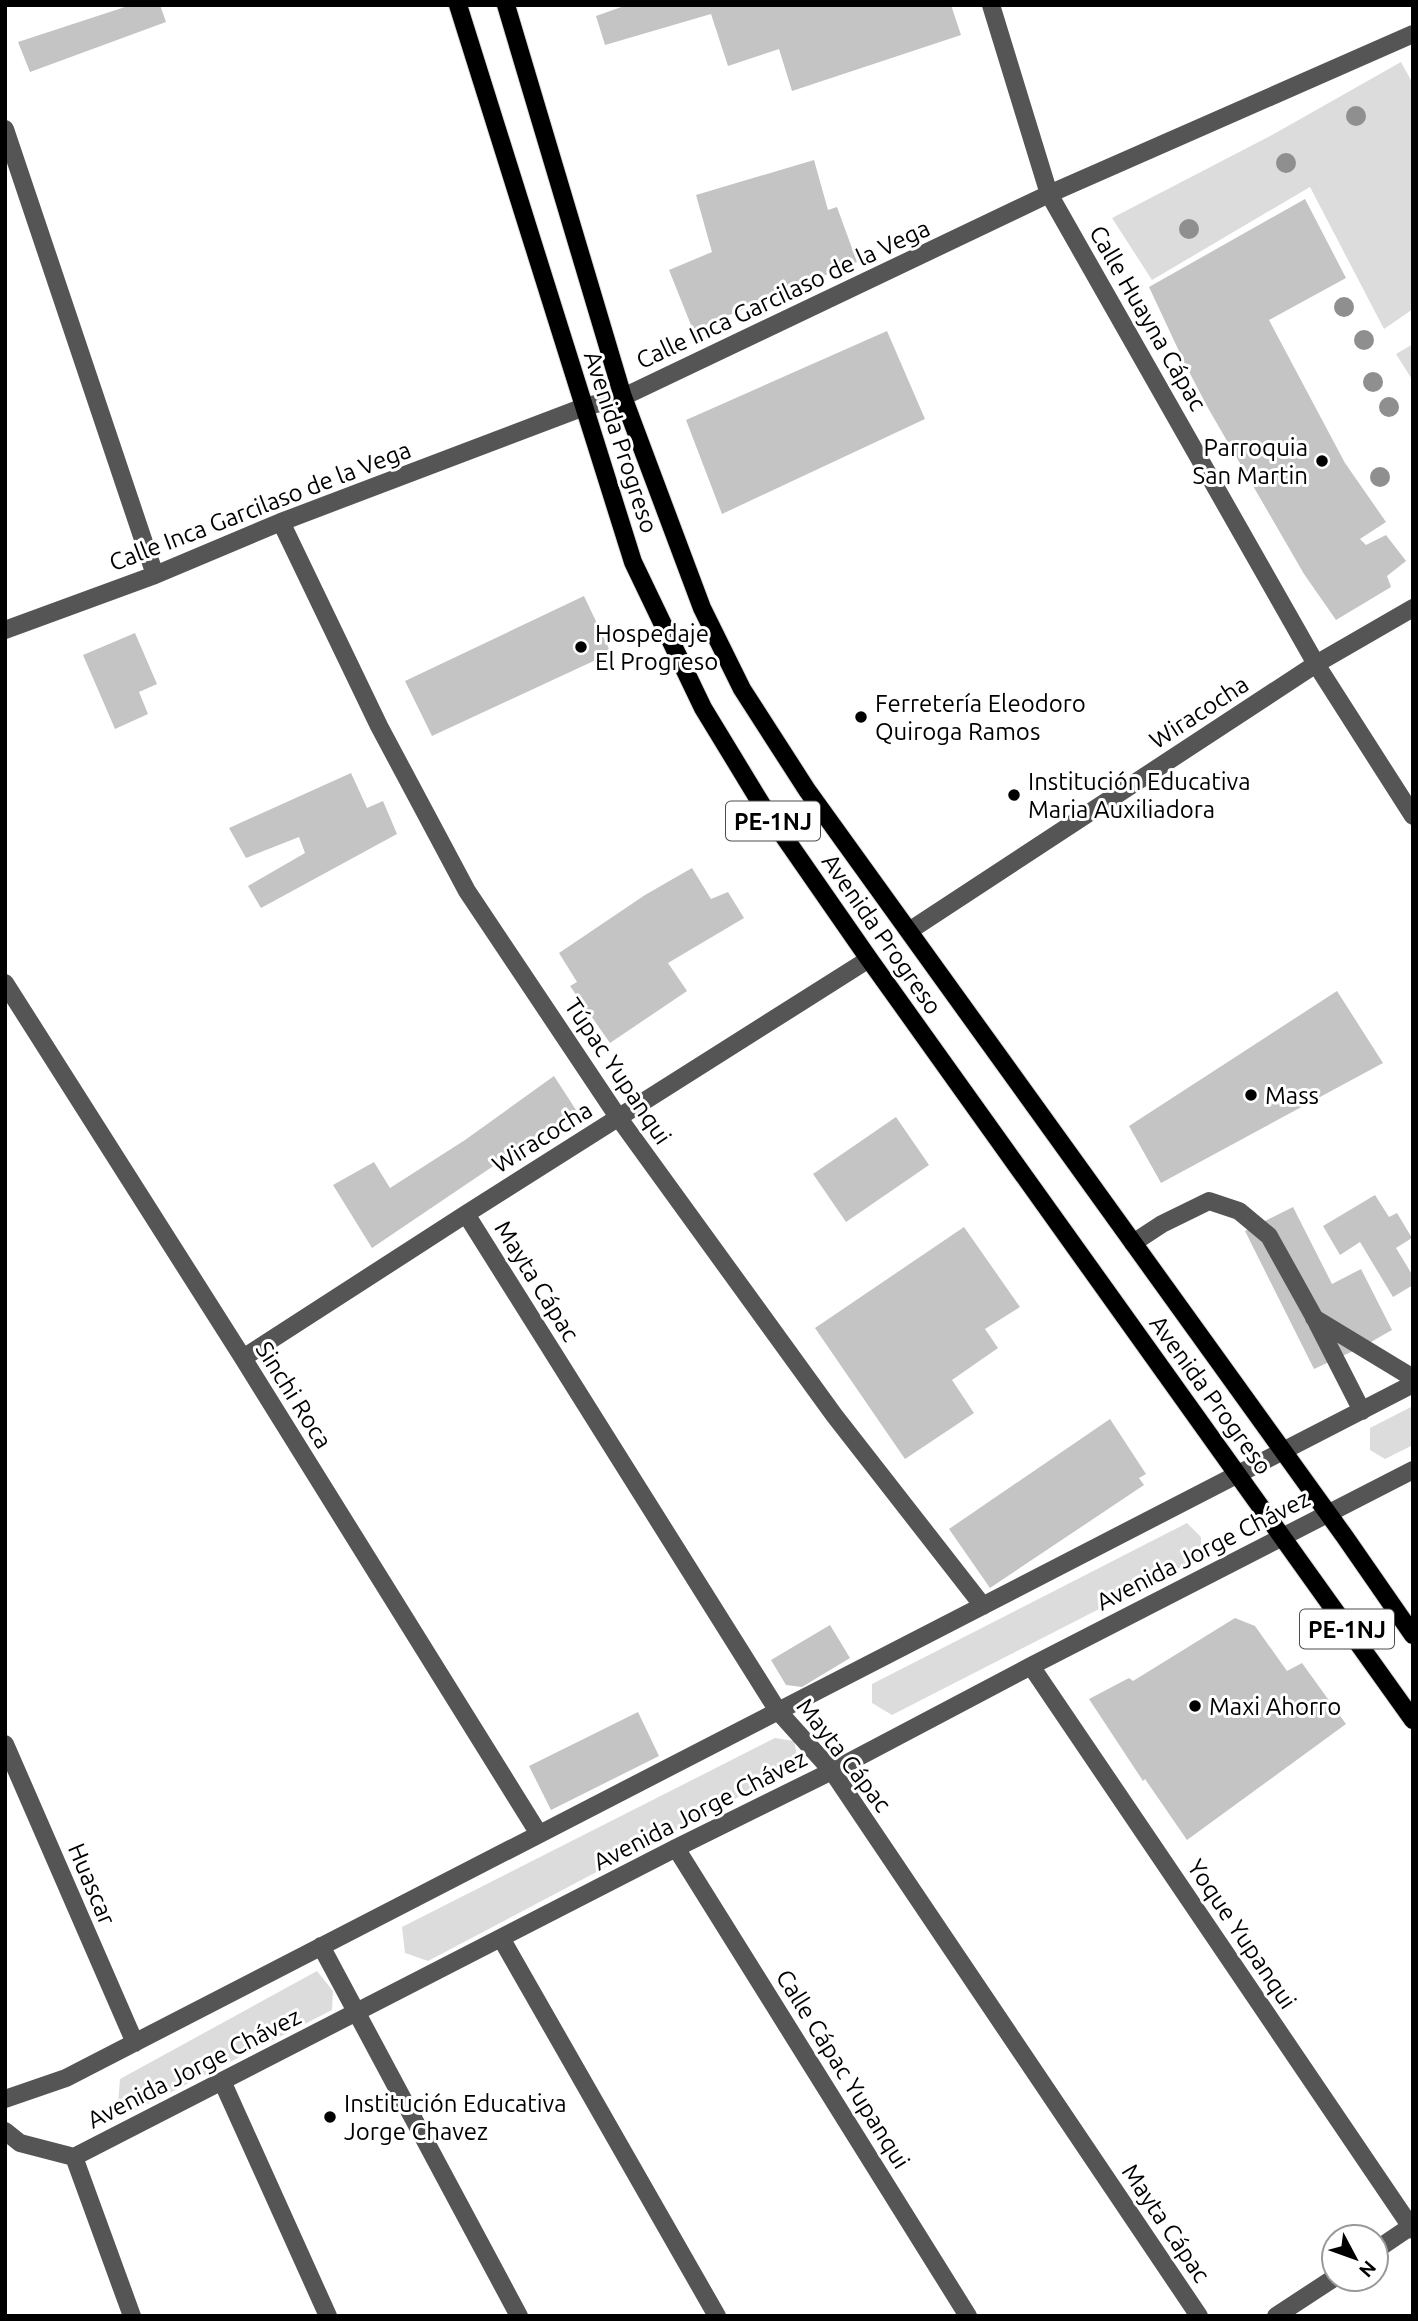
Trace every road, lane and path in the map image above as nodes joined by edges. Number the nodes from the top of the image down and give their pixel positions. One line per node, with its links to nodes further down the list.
1 (458, 5): 8 (main road, Avenida Progreso / PE-1NJ)
2 (506, 5): 7 (main road, Avenida Progreso / PE-1NJ)
3 (991, 5): 6 (street, Calle Huayna Cápac)
4 (1413, 34): 6 (street, Calle Inca Garcilaso de la Vega)
5 (5, 129): 10 (street)
6 (1049, 194): 7 (street, Calle Inca Garcilaso de la Vega); 13 (street, Calle Huayna Cápac)
7 (623, 397): 8 (street, Calle Inca Garcilaso de la Vega); 15 (main road, Avenida Progreso / PE-1NJ)
8 (584, 407): 9 (street, Calle Inca Garcilaso de la Vega); 16 (main road, Avenida Progreso / PE-1NJ)
9 (281, 522): 10 (street, Calle Inca Garcilaso de la Vega); 18 (street, Túpac Yupanqui)
10 (155, 575): 12 (street, Calle Inca Garcilaso de la Vega)
11 (1413, 608): 13 (street, Wiracocha)
12 (5, 630)
13 (1316, 664): 14 (street, Calle Huayna Cápac); 15 (street, Wiracocha)
14 (1413, 816)
15 (909, 931): 20 (main road, Avenida Progreso / PE-1NJ)
16 (869, 960): 18 (street, Wiracocha); 28 (main road, Avenida Progreso / PE-1NJ)
17 (5, 983): 22 (street, Sinchi Roca)
18 (618, 1117): 19 (street, Wiracocha); 31 (street, Túpac Yupanqui)
19 (466, 1214): 22 (street, Wiracocha); 34 (street, Mayta Cápac)
20 (1133, 1243): 21 (street); 26 (main road, Avenida Progreso / PE-1NJ)
21 (1314, 1317): 23 (street); 25 (street)
22 (243, 1358): 38 (street, Sinchi Roca)
23 (1413, 1378)
24 (1413, 1384): 25 (street, Avenida Jorge Chávez)
25 (1362, 1411): 26 (street, Avenida Jorge Chávez)
26 (1283, 1452): 28 (street, Avenida Jorge Chávez); 29 (main road, Avenida Progreso / PE-1NJ)
27 (1413, 1470): 29 (street, Avenida Jorge Chávez)
28 (1238, 1474): 30 (main road, Avenida Progreso / PE-1NJ); 31 (street, Avenida Jorge Chávez)
29 (1328, 1514): 30 (street, Avenida Jorge Chávez); 32 (main road, Avenida Progreso / PE-1NJ)
30 (1282, 1537): 33 (street, Avenida Jorge Chávez); 35 (main road, Avenida Progreso / PE-1NJ)
31 (982, 1606): 34 (street, Avenida Jorge Chávez)
32 (1413, 1635)
33 (1031, 1666): 37 (street, Avenida Jorge Chávez); 48 (street, Yoque Yupanqui)
34 (778, 1711): 37 (street, Mayta Cápac); 38 (street, Avenida Jorge Chávez)
35 (1413, 1720)
36 (5, 1744): 43 (street, Huascar)
37 (832, 1771): 39 (street, Avenida Jorge Chávez); 56 (street, Mayta Cápac)
38 (539, 1835): 41 (street, Avenida Jorge Chávez)
39 (676, 1848): 40 (street, Avenida Jorge Chávez); 55 (street, Calle Cápac Yupanqui)
40 (501, 1938): 42 (street, Avenida Jorge Chávez); 54 (street)
41 (321, 1946): 42 (street); 43 (street, Avenida Jorge Chávez)
42 (357, 2012): 44 (street, Avenida Jorge Chávez); 53 (street)
43 (135, 2043): 45 (street, Avenida Jorge Chávez)
44 (222, 2081): 47 (street, Avenida Jorge Chávez); 52 (street)
45 (5, 2099)
46 (5, 2131): 47 (street, Avenida Jorge Chávez)
47 (74, 2157): 51 (street)
48 (1412, 2227): 49 (street)
49 (1390, 2241)
50 (1320, 2287): 57 (street)
51 (132, 2316)
52 (328, 2316)
53 (519, 2316)
54 (717, 2316)
55 (968, 2316)
56 (1199, 2316)
57 (1276, 2316)

